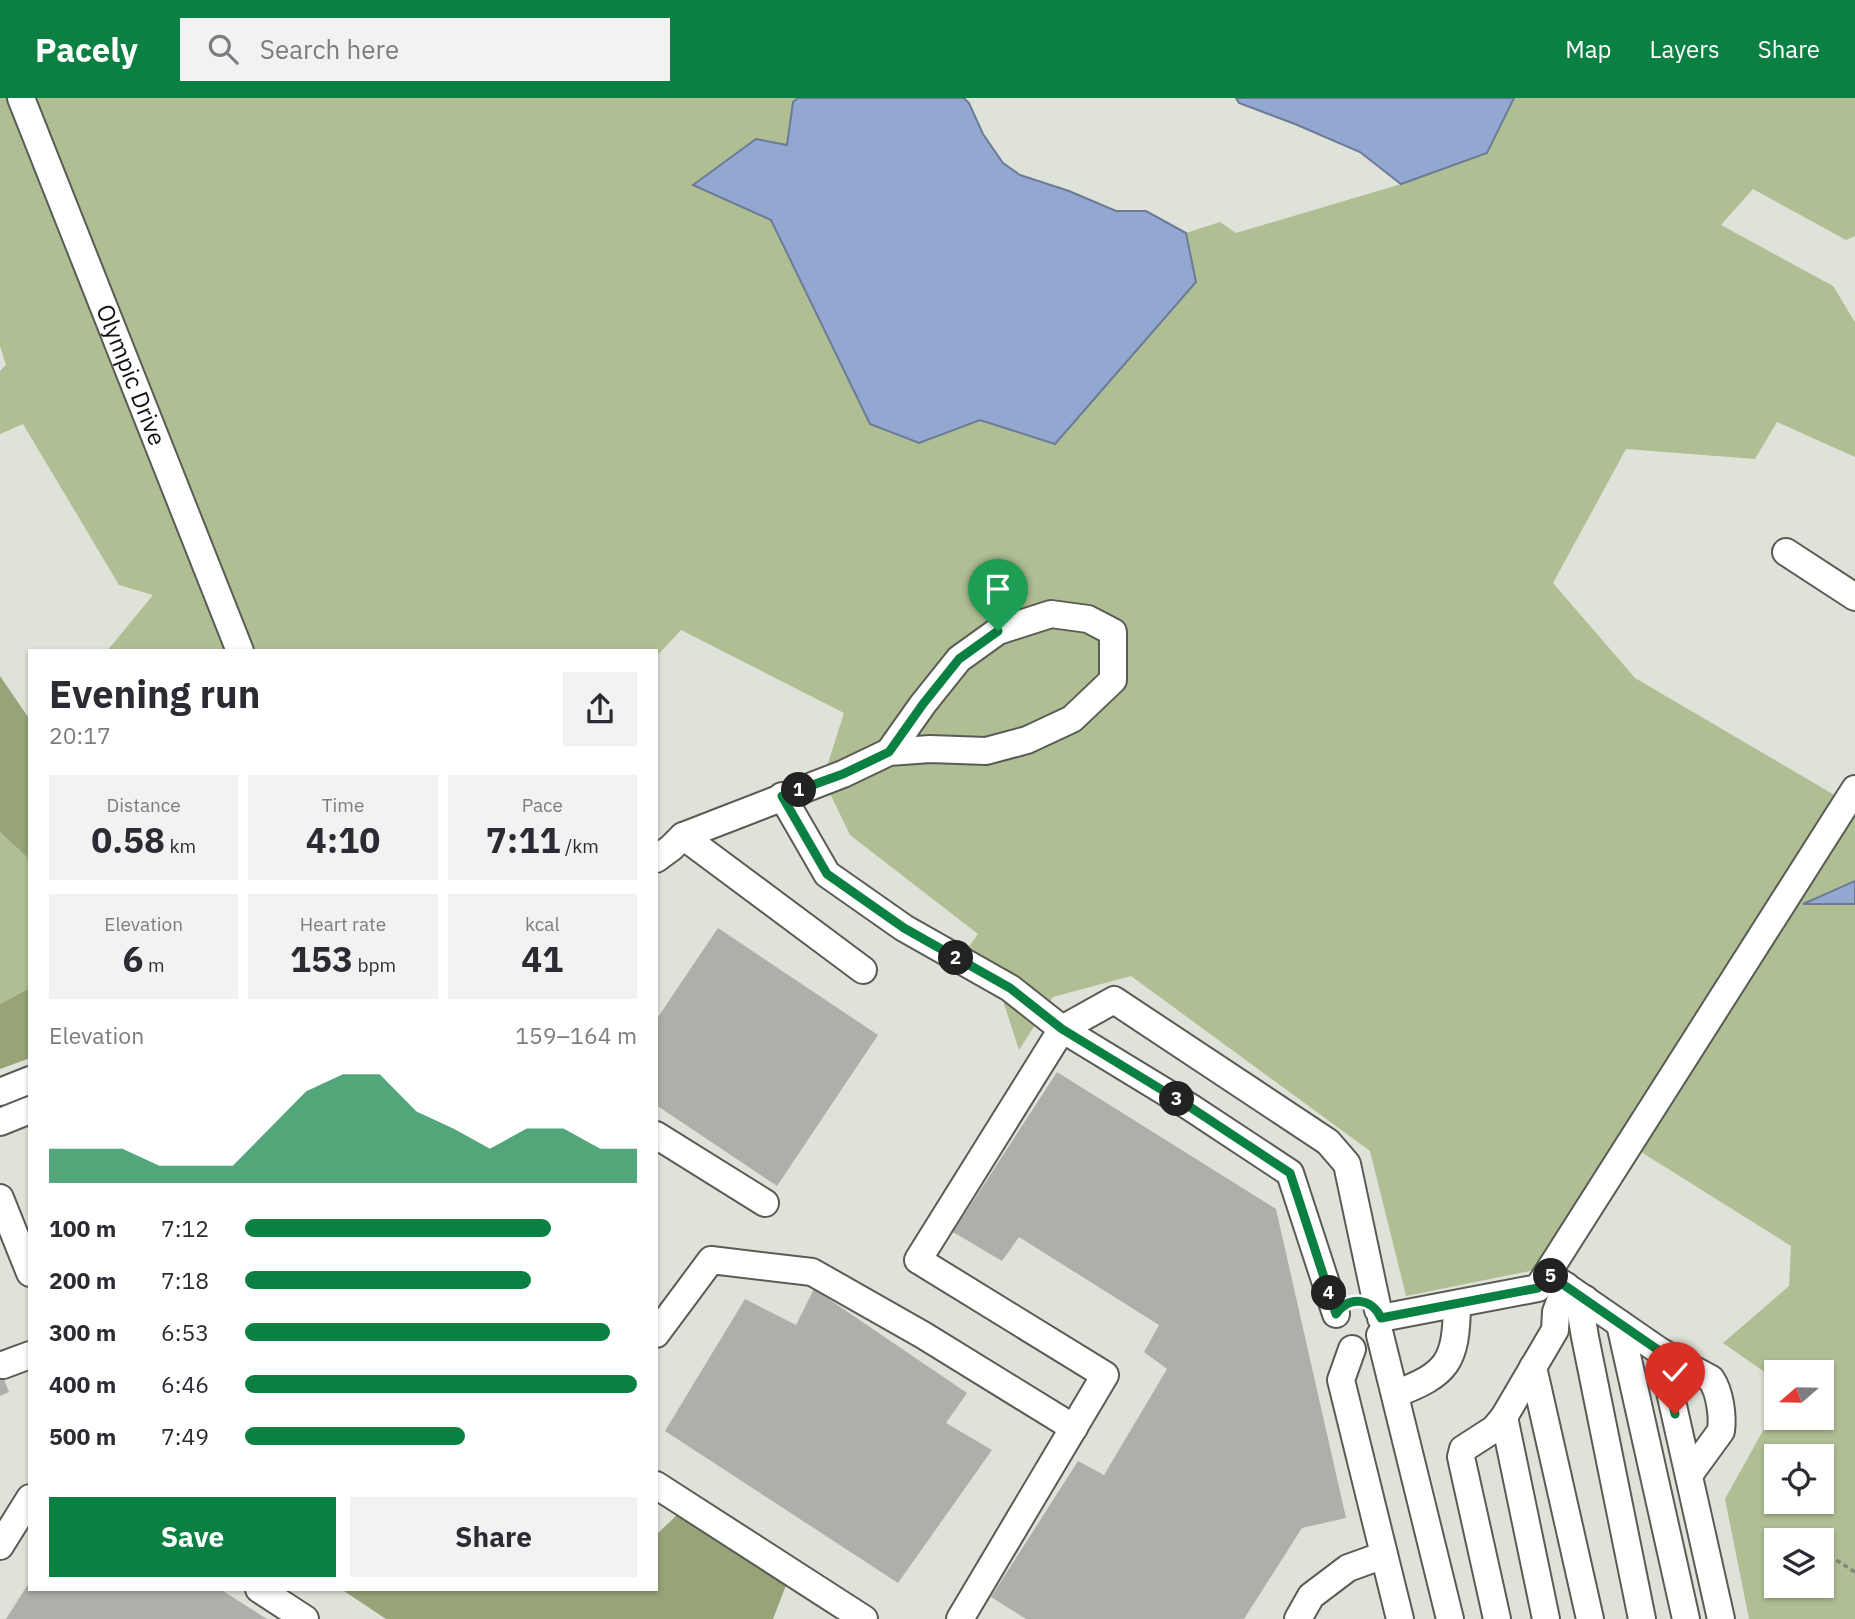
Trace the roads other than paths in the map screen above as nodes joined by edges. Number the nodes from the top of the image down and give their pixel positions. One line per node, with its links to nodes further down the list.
1 (21, 98): 4 (street, Olympic Drive)
2 (1786, 552): 3 (street)
3 (1855, 597)
4 (239, 649)
5 (889, 752): 5 (street); 7 (street)
6 (1855, 789): 21 (street)
7 (782, 796): 9 (street); 12 (street)
8 (658, 836): 9 (street)
9 (683, 836): 10 (street); 11 (street)
10 (658, 858)
11 (863, 970)
12 (1062, 1029): 23 (street); 24 (street); 34 (street)
13 (28, 1081): 14 (street)
14 (0, 1092)
15 (28, 1111): 16 (street)
16 (0, 1122)
17 (658, 1136): 19 (street)
18 (0, 1198): 20 (street)
19 (765, 1203)
20 (28, 1268)
21 (1566, 1286): 22 (street); 25 (street); 31 (street); 51 (street)
22 (1457, 1305): 24 (street); 32 (street)
23 (1336, 1314): 24 (street); 27 (street)
24 (1380, 1321): 27 (street); 32 (street)
25 (1620, 1324): 28 (street); 52 (street)
26 (658, 1331): 34 (street)
27 (1352, 1349): 39 (street)
28 (1661, 1352): 35 (street); 35 (street)
29 (28, 1355): 30 (street)
30 (3, 1365)
31 (1533, 1367): 33 (street); 50 (street)
32 (1395, 1394): 47 (street)
33 (1504, 1417): 48 (street); 49 (street)
34 (1074, 1428): 43 (street)
35 (1689, 1475): 53 (street)
36 (658, 1486): 41 (street)
37 (28, 1501): 38 (street)
38 (0, 1546)
39 (1384, 1555): 42 (street); 46 (street)
40 (262, 1591): 44 (street)
41 (833, 1611): 45 (street)
42 (1393, 1616)
43 (964, 1618)
44 (305, 1619)
45 (864, 1619)
46 (1298, 1619)
47 (1450, 1619)
48 (1497, 1619)
49 (1546, 1619)
50 (1590, 1619)
51 (1642, 1619)
52 (1686, 1619)
53 (1721, 1619)

